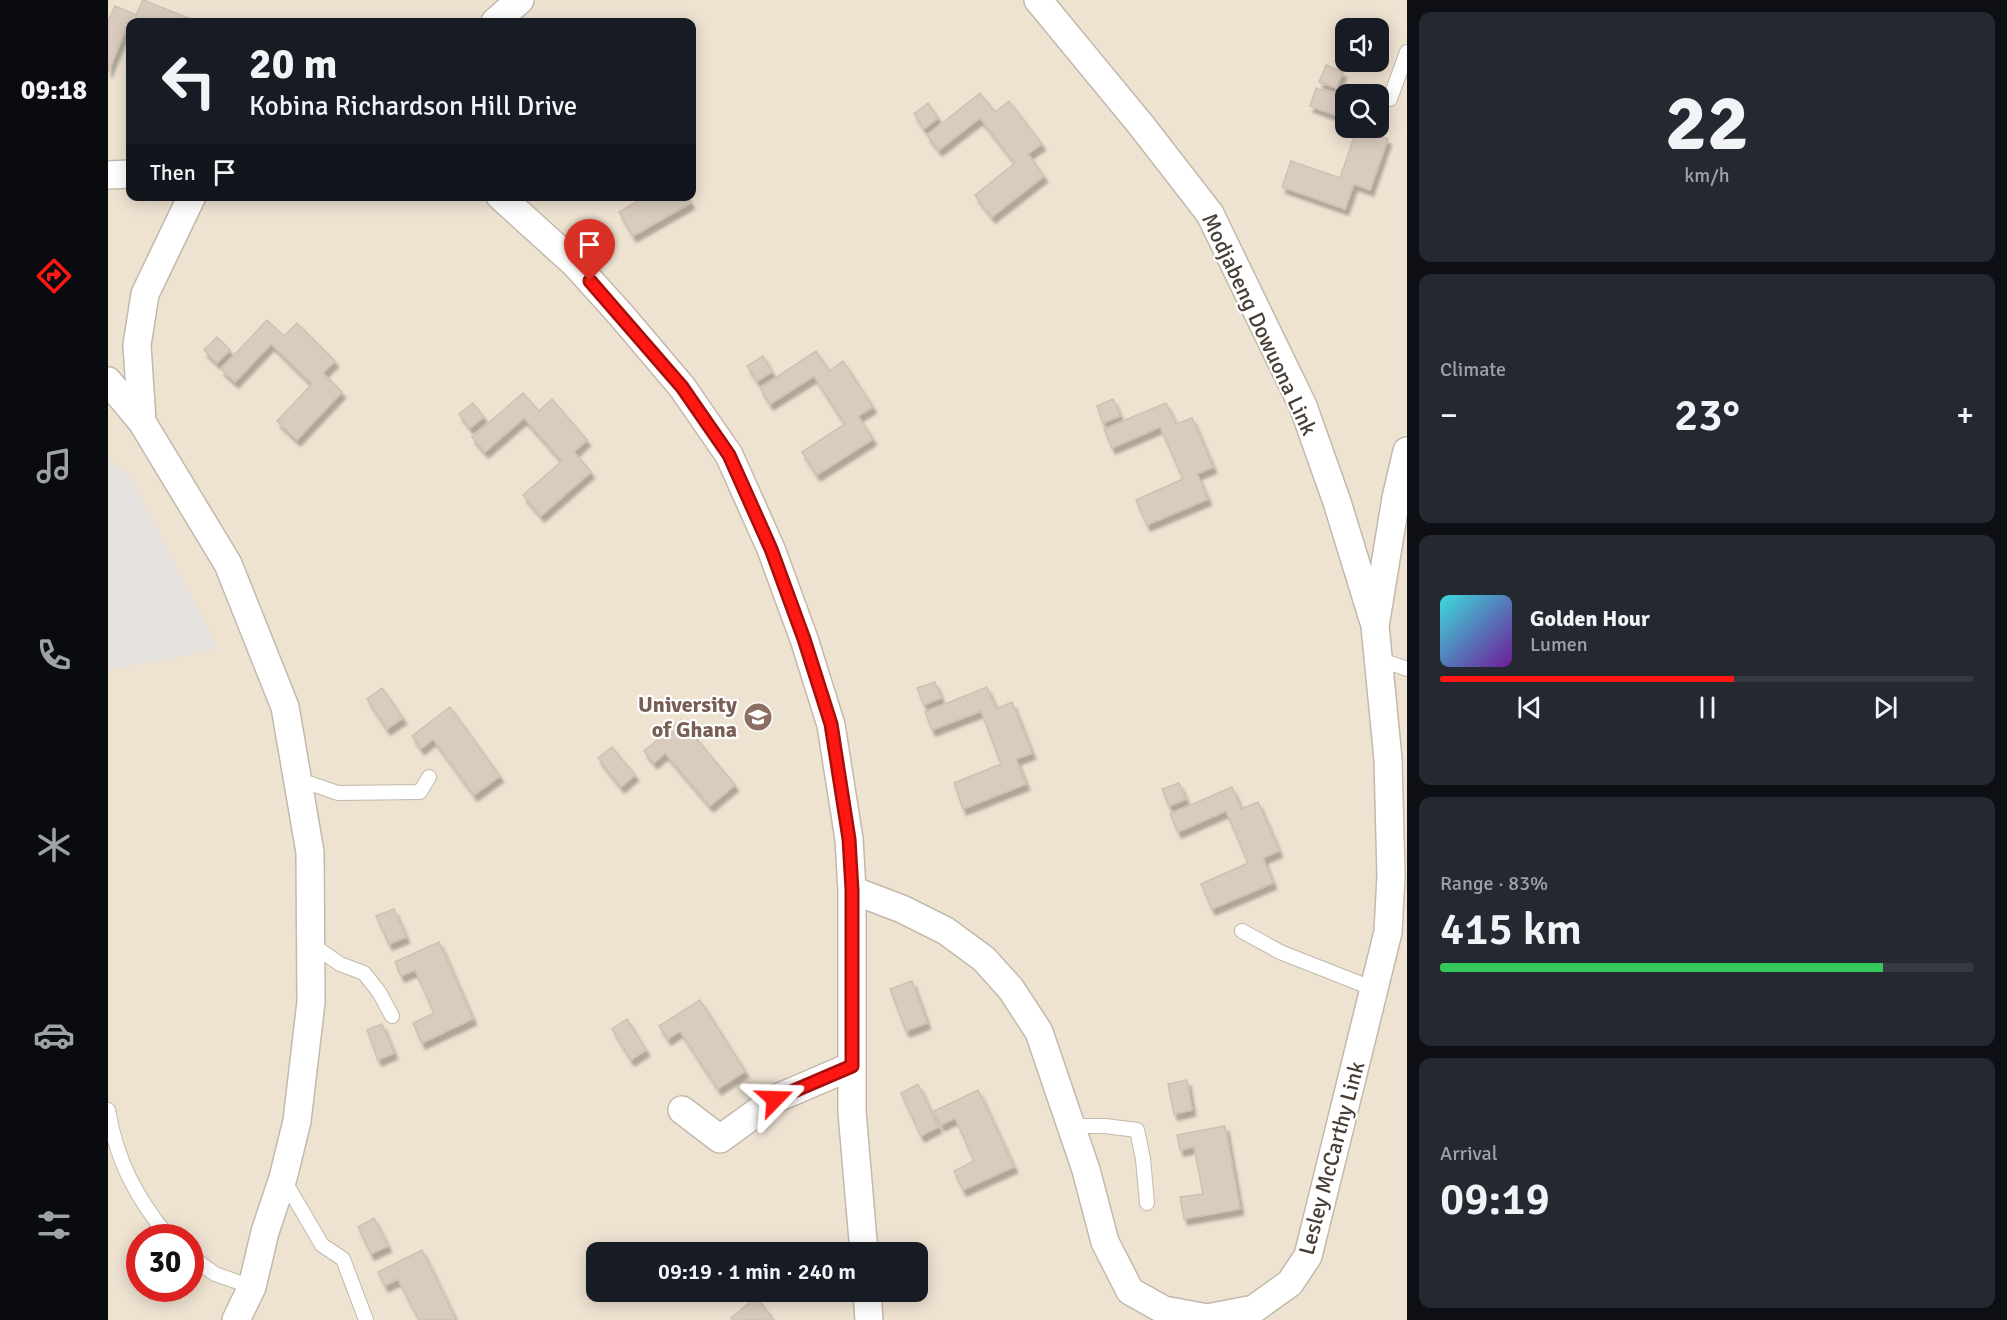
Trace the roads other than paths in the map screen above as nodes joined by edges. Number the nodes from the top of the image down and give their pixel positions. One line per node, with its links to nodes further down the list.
1 (520, 0): 3 (street)
2 (1038, 0): 13 (street, Modjabeng Dowuona Link)
3 (500, 18)
4 (1407, 52): 5 (lane)
5 (1390, 99)
6 (126, 174): 7 (street)
7 (108, 175)
8 (190, 201): 11 (street)
9 (506, 201): 18 (street)
10 (108, 381): 11 (street)
11 (142, 422): 17 (street)
12 (1407, 451): 13 (street, Lesley McCarthy Link)
13 (1375, 626): 14 (street, Lesley McCarthy Link)
14 (1378, 659): 15 (lane); 20 (street, Lesley McCarthy Link)
15 (1407, 669)
16 (429, 777): 17 (lane)
17 (297, 779): 21 (street)
18 (852, 890): 24 (street); 27 (street, Lesley McCarthy Link)
19 (1242, 931): 22 (lane)
20 (1398, 933): 22 (street, Lesley McCarthy Link)
21 (311, 944): 23 (lane); 28 (street)
22 (1374, 989): 27 (street, Lesley McCarthy Link)
23 (392, 1016)
24 (852, 1066): 26 (street); 31 (street)
25 (108, 1110): 30 (lane)
26 (682, 1110)
27 (1071, 1126): 29 (lane)
28 (283, 1178): 33 (street); 36 (lane)
29 (1147, 1203)
30 (158, 1224)
31 (863, 1242)
32 (204, 1266): 33 (lane)
33 (252, 1287): 35 (street)
34 (868, 1302): 37 (street)
35 (236, 1320)
36 (366, 1320)
37 (869, 1320)

